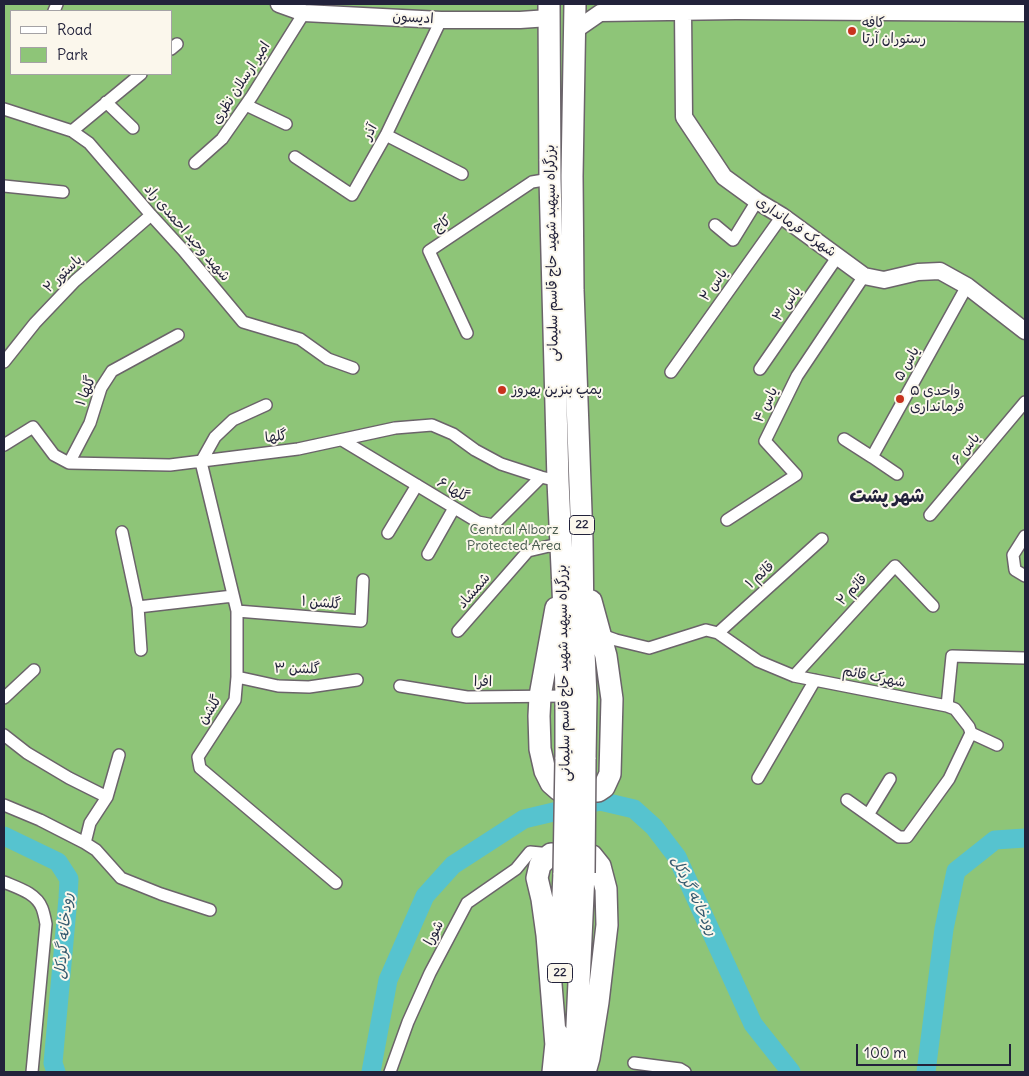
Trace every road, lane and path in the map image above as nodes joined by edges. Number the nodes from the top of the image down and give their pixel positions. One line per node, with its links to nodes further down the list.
1 (279, 4): 7 (street, ادیسون)
2 (574, 4): 10 (highway, بزرگراه سپهبد شهید حاج قاسم سلیمانی / 22)
3 (736, 7): 4 (street); 6 (street)
4 (896, 8): 8 (street)
5 (549, 11): 9 (street, ادیسون); 22 (highway, بزرگراه سپهبد شهید حاج قاسم سلیمانی / 22)
6 (683, 11): 10 (street); 25 (street, شهرک فرمانداری)
7 (304, 13): 9 (street, ادیسون); 13 (street, امیر ارسلان نظری)
8 (1025, 13)
9 (441, 20): 18 (street, آذر)
10 (574, 30): 59 (highway, بزرگراه سپهبد شهید حاج قاسم سلیمانی / 22)
11 (140, 75): 12 (street)
12 (106, 102): 16 (street); 17 (street)
13 (246, 104): 15 (street); 20 (street, امیر ارسلان نظری)
14 (4, 109): 17 (street, شهید وحید احمدی راد)
15 (286, 124)
16 (133, 128)
17 (72, 131): 26 (street, شهید وحید احمدی راد)
18 (386, 135): 19 (street, آذر); 21 (street)
19 (295, 157)
20 (195, 163)
21 (462, 174)
22 (550, 178): 33 (street, کاج); 48 (highway, بزرگراه سپهبد شهید حاج قاسم سلیمانی / 22)
23 (4, 186): 24 (street)
24 (63, 192)
25 (757, 201): 27 (street, شهرک فرمانداری); 28 (street)
26 (151, 215): 35 (street, پاستور ۲); 36 (street, شهید وحید احمدی راد)
27 (782, 216): 29 (street, شهرک فرمانداری); 38 (street, یاس ۲)
28 (715, 225)
29 (838, 256): 30 (street, شهرک فرمانداری); 37 (street, یاس ۳)
30 (864, 276): 31 (street); 52 (street, یاس ۴)
31 (968, 286): 32 (street); 44 (street, یاس ۵)
32 (1025, 331)
33 (467, 333)
34 (178, 335): 46 (street, گلها ۱)
35 (4, 362)
36 (353, 368)
37 (760, 369)
38 (671, 372)
39 (1025, 402): 51 (street, یاس ۶)
40 (266, 406): 45 (street)
41 (844, 439): 44 (street)
42 (342, 440): 45 (street, گلها); 48 (street, گلها); 49 (street, گلها ۶)
43 (4, 445): 46 (street)
44 (872, 457): 47 (street)
45 (200, 462): 46 (street, گلها); 62 (street, گلشن)
46 (70, 463)
47 (897, 474)
48 (550, 479): 50 (street, گلها ۶); 57 (highway, بزرگراه سپهبد شهید حاج قاسم سلیمانی / 22)
49 (417, 486): 50 (street, گلها ۶); 54 (street)
50 (454, 508): 58 (street)
51 (930, 514)
52 (728, 520)
53 (122, 532): 64 (street)
54 (388, 533)
55 (1025, 536): 60 (street)
56 (822, 539): 68 (street, قائم ۱)
57 (562, 543): 59 (highway, بزرگراه سپهبد شهید حاج قاسم سلیمانی / 22); 66 (street, شمشاد)
58 (428, 554)
59 (572, 570): 67 (highway, بزرگراه سپهبد شهید حاج قاسم سلیمانی / 22); 77 (highway); 78 (highway, بزرگراه سپهبد شهید حاج قاسم سلیمانی / 22)
60 (1025, 576)
61 (363, 580): 65 (street, گلشن ۱)
62 (233, 596): 64 (street); 65 (street, گلشن)
63 (933, 606): 72 (street, قائم ۲)
64 (138, 607): 69 (street)
65 (237, 611): 73 (street, گلشن)
66 (458, 631)
67 (591, 632): 68 (street); 77 (highway); 85 (highway, بزرگراه سپهبد شهید حاج قاسم سلیمانی / 22)
68 (718, 633): 72 (street, شهرک قائم)
69 (141, 650)
70 (1025, 658): 80 (street)
71 (34, 670): 79 (street)
72 (794, 676): 75 (street, شهرک قائم)
73 (237, 677): 74 (street, گلشن ۳); 98 (street, گلشن)
74 (357, 680)
75 (815, 680): 80 (street, شهرک قائم); 86 (street)
76 (400, 686): 77 (street, افرا)
77 (540, 696): 78 (street, افرا)
78 (566, 696): 85 (highway, بزرگراه سپهبد شهید حاج قاسم سلیمانی / 22)
79 (4, 698)
80 (947, 706): 81 (street)
81 (971, 733): 83 (street); 91 (street)
82 (4, 735): 88 (street)
83 (997, 746)
84 (119, 755): 88 (street)
85 (576, 759): 95 (highway, بزرگراه سپهبد شهید حاج قاسم سلیمانی / 22, bridge)
86 (758, 778)
87 (890, 779): 91 (street)
88 (107, 797): 92 (street)
89 (848, 800): 91 (street)
90 (4, 805): 92 (street)
91 (868, 815)
92 (85, 843): 99 (street)
93 (551, 854): 94 (street, شورا); 96 (highway); 106 (highway)
94 (516, 869): 96 (street); 103 (street, شورا)
95 (574, 873): 100 (highway, بزرگراه سپهبد شهید حاج قاسم سلیمانی / 22); 105 (highway, بزرگراه سپهبد شهید حاج قاسم سلیمانی / 22)
96 (537, 878): 100 (highway)
97 (4, 882): 102 (street)
98 (336, 882)
99 (210, 910)
100 (556, 1046): 104 (highway, بزرگراه سپهبد شهید حاج قاسم سلیمانی / 22)
101 (634, 1063): 107 (street)
102 (32, 1072)
103 (390, 1072)
104 (553, 1072)
105 (573, 1072)
106 (585, 1072)
107 (685, 1072)

